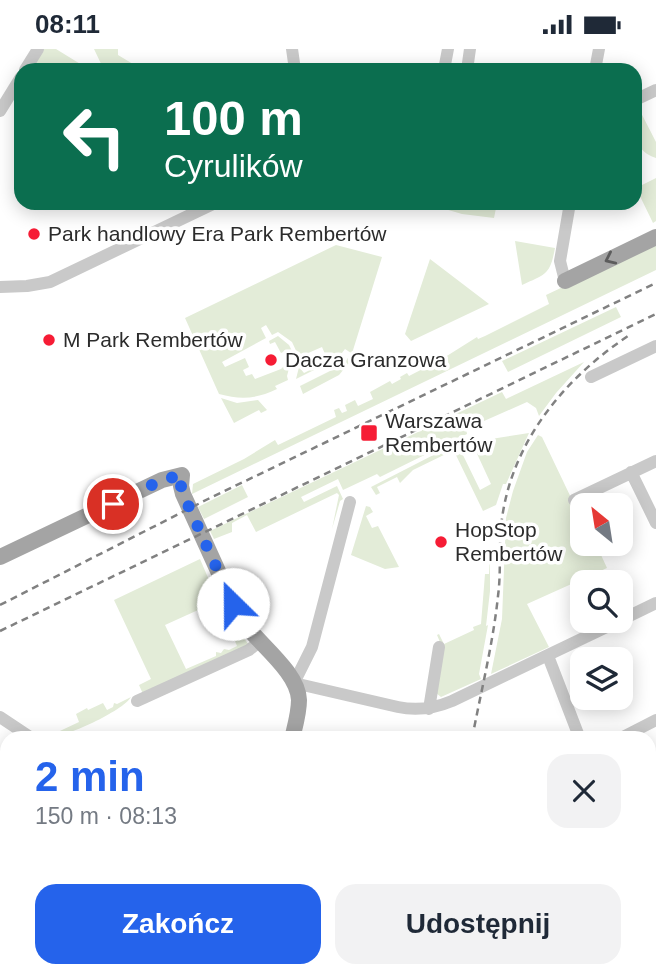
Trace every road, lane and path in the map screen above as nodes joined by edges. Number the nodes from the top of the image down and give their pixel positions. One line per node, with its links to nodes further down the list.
1 (14, 88): 2 (street)
2 (0, 111)
3 (200, 210): 7 (street)
4 (569, 210): 6 (street)
5 (656, 237): 6 (main road, one-way to 6)
6 (565, 281)
7 (0, 287)
8 (656, 346): 9 (street)
9 (591, 377)
10 (656, 461): 11 (street)
11 (631, 473): 12 (street); 14 (street)
12 (589, 493)
13 (350, 502): 22 (street)
14 (656, 523)
15 (0, 557): 19 (main road)
16 (656, 603): 17 (street)
17 (633, 614)
18 (595, 633): 21 (street)
19 (259, 642): 22 (main road); 23 (street)
20 (439, 647): 24 (street)
21 (548, 656): 24 (street); 29 (street)
22 (294, 683): 24 (street); 28 (main road)
23 (137, 701)
24 (429, 709)
25 (0, 717): 27 (street)
26 (656, 720): 30 (street)
27 (21, 731)
28 (294, 731)
29 (577, 731)
30 (635, 731)

